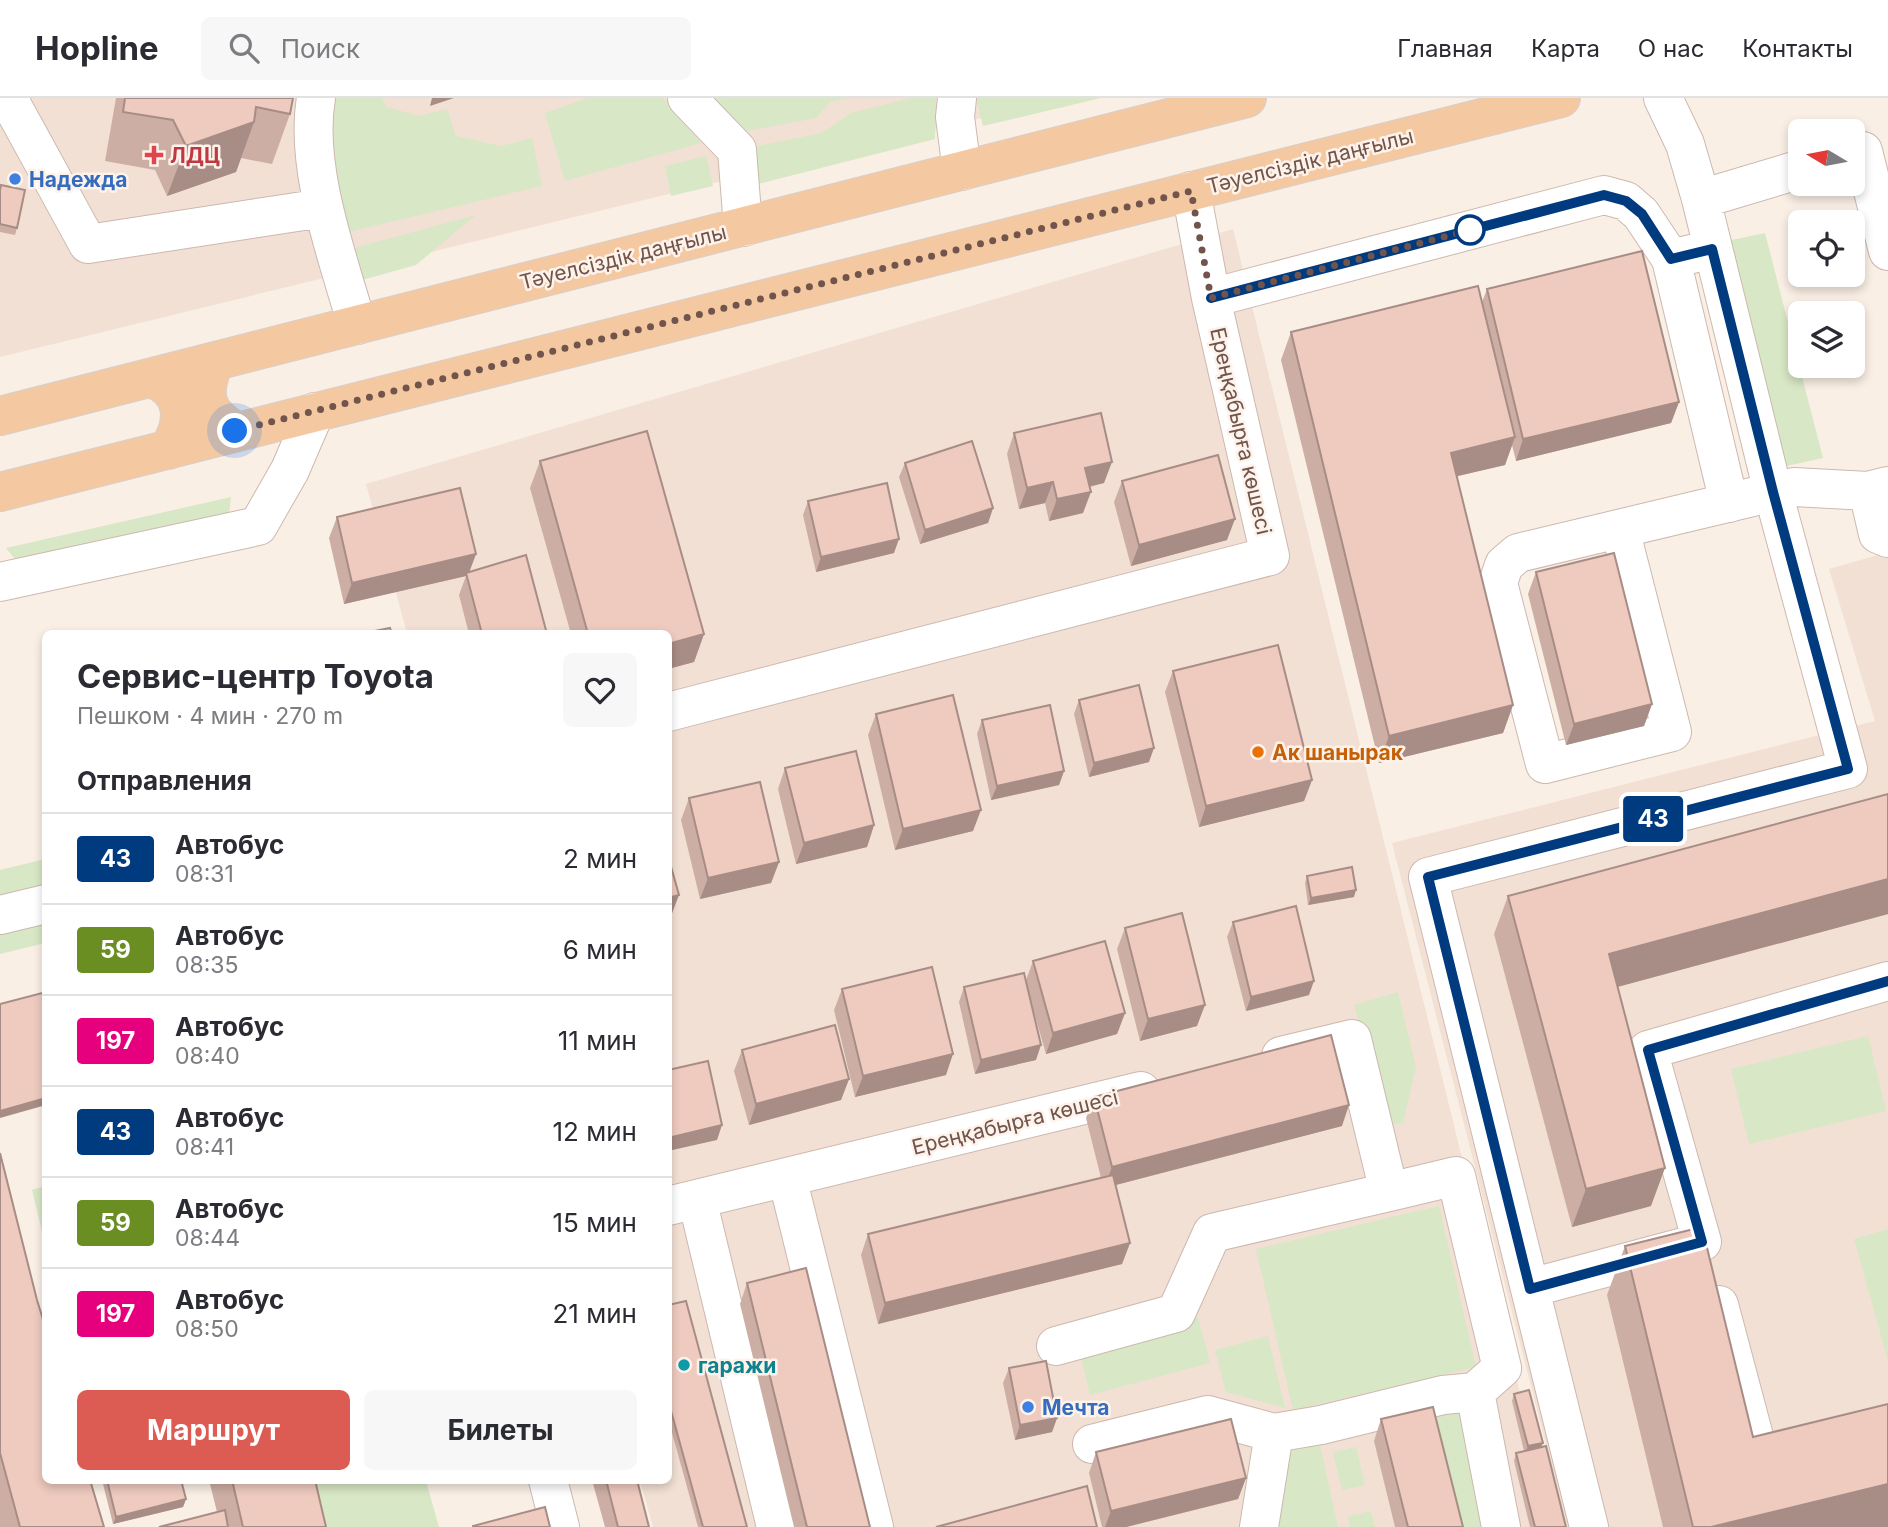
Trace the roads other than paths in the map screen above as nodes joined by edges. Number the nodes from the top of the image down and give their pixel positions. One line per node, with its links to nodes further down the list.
1 (8, 98): 14 (street)
2 (316, 98): 14 (street)
3 (687, 98): 15 (street)
4 (957, 98): 10 (street)
5 (1247, 98): 8 (main road, Тәуелсіздік даңғылы)
6 (1561, 98): 12 (main road, Тәуелсіздік даңғылы)
7 (1662, 98): 13 (street)
8 (1173, 107): 10 (main road, Тәуелсіздік даңғылы)
9 (1868, 149): 16 (street)
10 (962, 171): 15 (main road, Тәуелсіздік даңғылы)
11 (1788, 173): 13 (street)
12 (1191, 191): 19 (street, Ереңқабырға көшесі); 23 (main road, Тәуелсіздік даңғылы)
13 (1701, 199): 17 (street)
14 (323, 208): 20 (street)
15 (743, 227): 20 (main road, Тәуелсіздік даңғылы)
16 (1886, 237)
17 (1712, 249): 18 (street); 29 (street)
18 (1671, 259): 19 (street); 30 (street)
19 (1211, 298): 34 (street, Ереңқабырға көшесі)
20 (357, 325): 21 (main road, Тәуелсіздік даңғылы)
21 (214, 362): 22 (main road, Тәуелсіздік даңғылы); 25 (main road)
22 (151, 378): 24 (main road, Тәуелсіздік даңғылы); 26 (main road)
23 (315, 412): 25 (main road, Тәуелсіздік даңғылы); 33 (street)
24 (0, 416)
25 (235, 431): 26 (main road, Тәуелсіздік даңғылы)
26 (168, 450): 28 (main road, Тәуелсіздік даңғылы)
27 (1878, 489): 29 (street); 32 (street)
28 (0, 492)
29 (1773, 492): 30 (street); 44 (street)
30 (1729, 503): 31 (street)
31 (1620, 529): 31 (street)
32 (1888, 538)
33 (0, 582)
34 (672, 711)
35 (42, 905): 36 (street)
36 (0, 915)
37 (1888, 981): 43 (street)
38 (1244, 1065): 41 (street)
39 (1176, 1082): 40 (street, Ереңқабырға көшесі)
40 (787, 1177): 42 (street, Ереңқабырға көшесі); 53 (street)
41 (1389, 1192): 45 (street); 46 (street)
42 (683, 1203): 52 (street)
43 (1702, 1242): 44 (street); 47 (street)
44 (1530, 1289): 56 (street)
45 (1056, 1346)
46 (1475, 1392): 48 (street); 55 (street)
47 (1888, 1431)
48 (1274, 1433): 49 (street); 54 (street)
49 (1092, 1444)
50 (549, 1484): 51 (street)
51 (560, 1527)
52 (776, 1527)
53 (874, 1527)
54 (1259, 1527)
55 (1501, 1527)
56 (1589, 1527)

